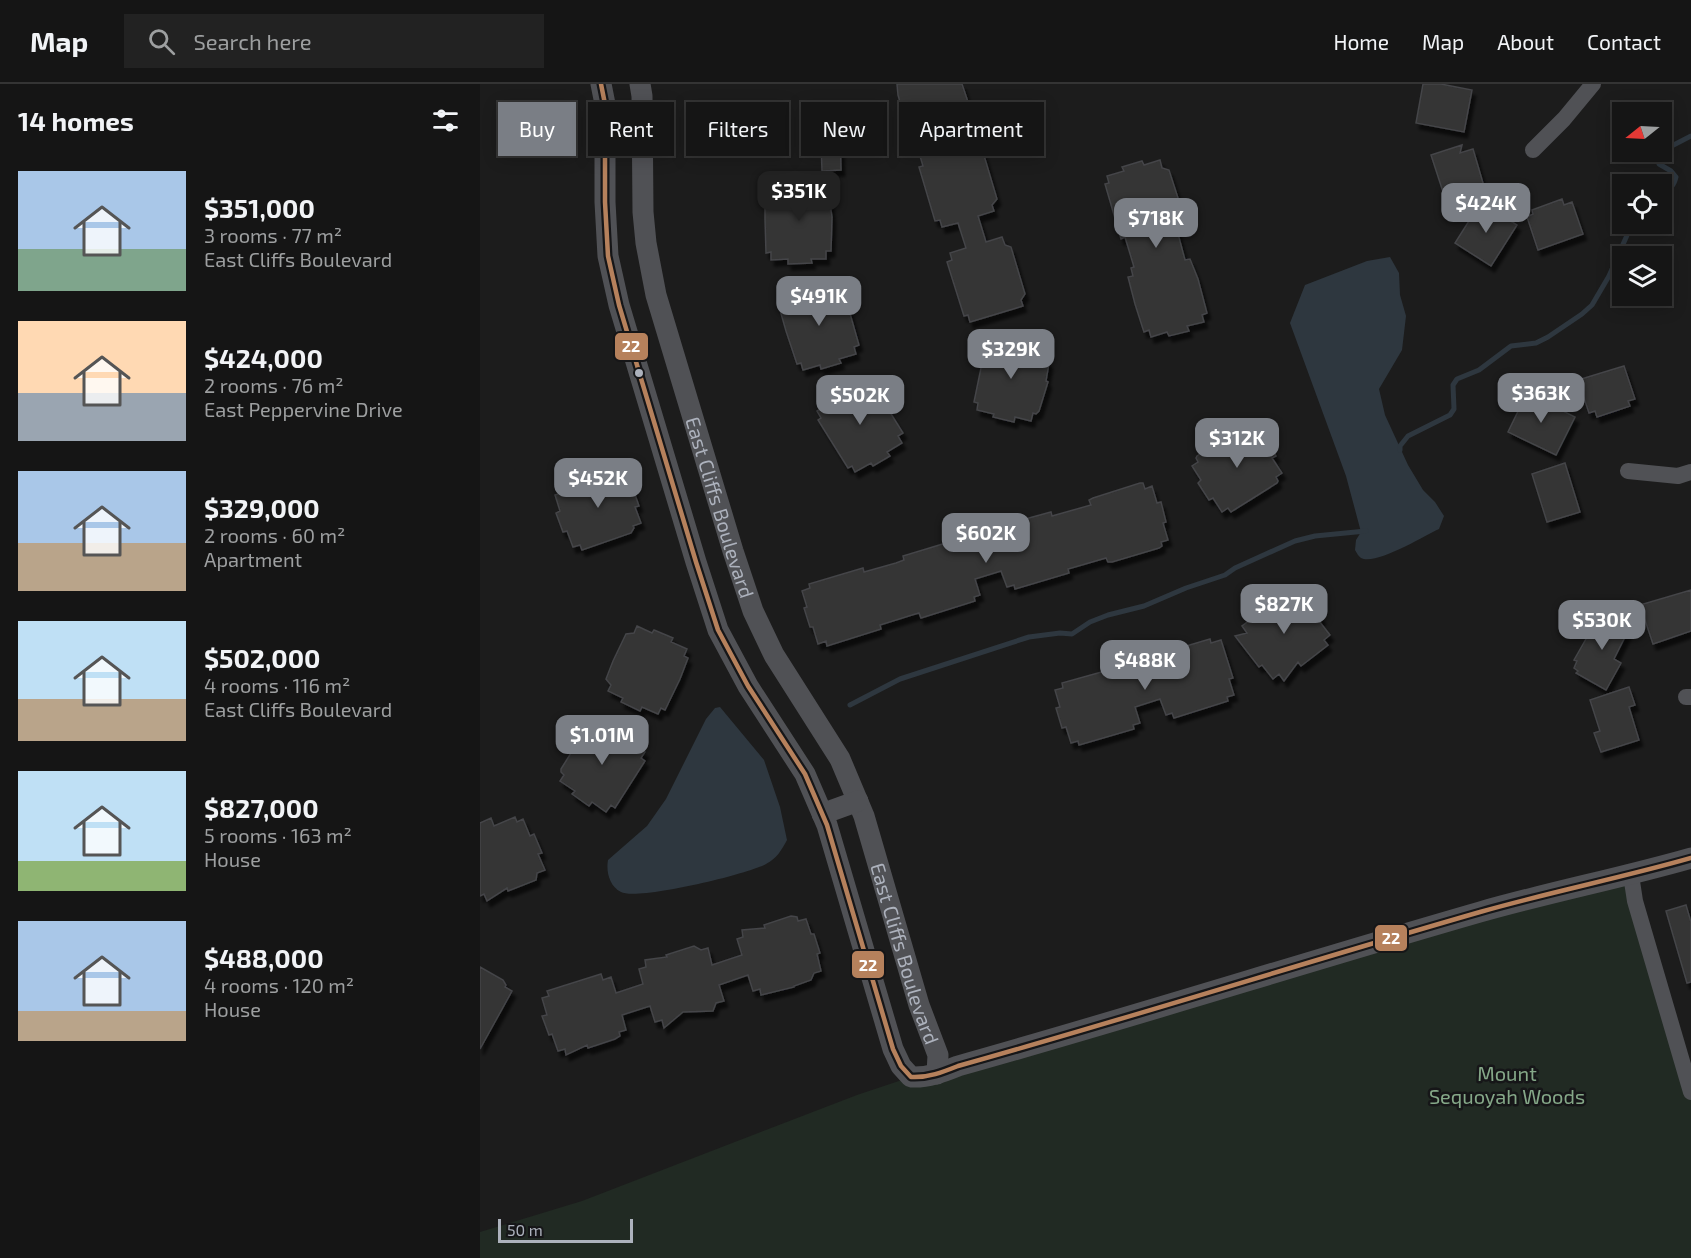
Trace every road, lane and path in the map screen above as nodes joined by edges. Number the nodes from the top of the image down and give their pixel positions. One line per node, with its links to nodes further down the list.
1 (601, 84): 8 (street, East Cliffs Boulevard)
2 (640, 84): 7 (street, East Cliffs Boulevard)
3 (1593, 84): 4 (street)
4 (1533, 150)
5 (1628, 471): 6 (street)
6 (1691, 472)
7 (858, 801): 8 (street); 11 (street, East Cliffs Boulevard)
8 (822, 814): 11 (street, East Cliffs Boulevard)
9 (1691, 858): 10 (street)
10 (1631, 875): 11 (street); 12 (street)
11 (937, 1074)
12 (1691, 1092)

